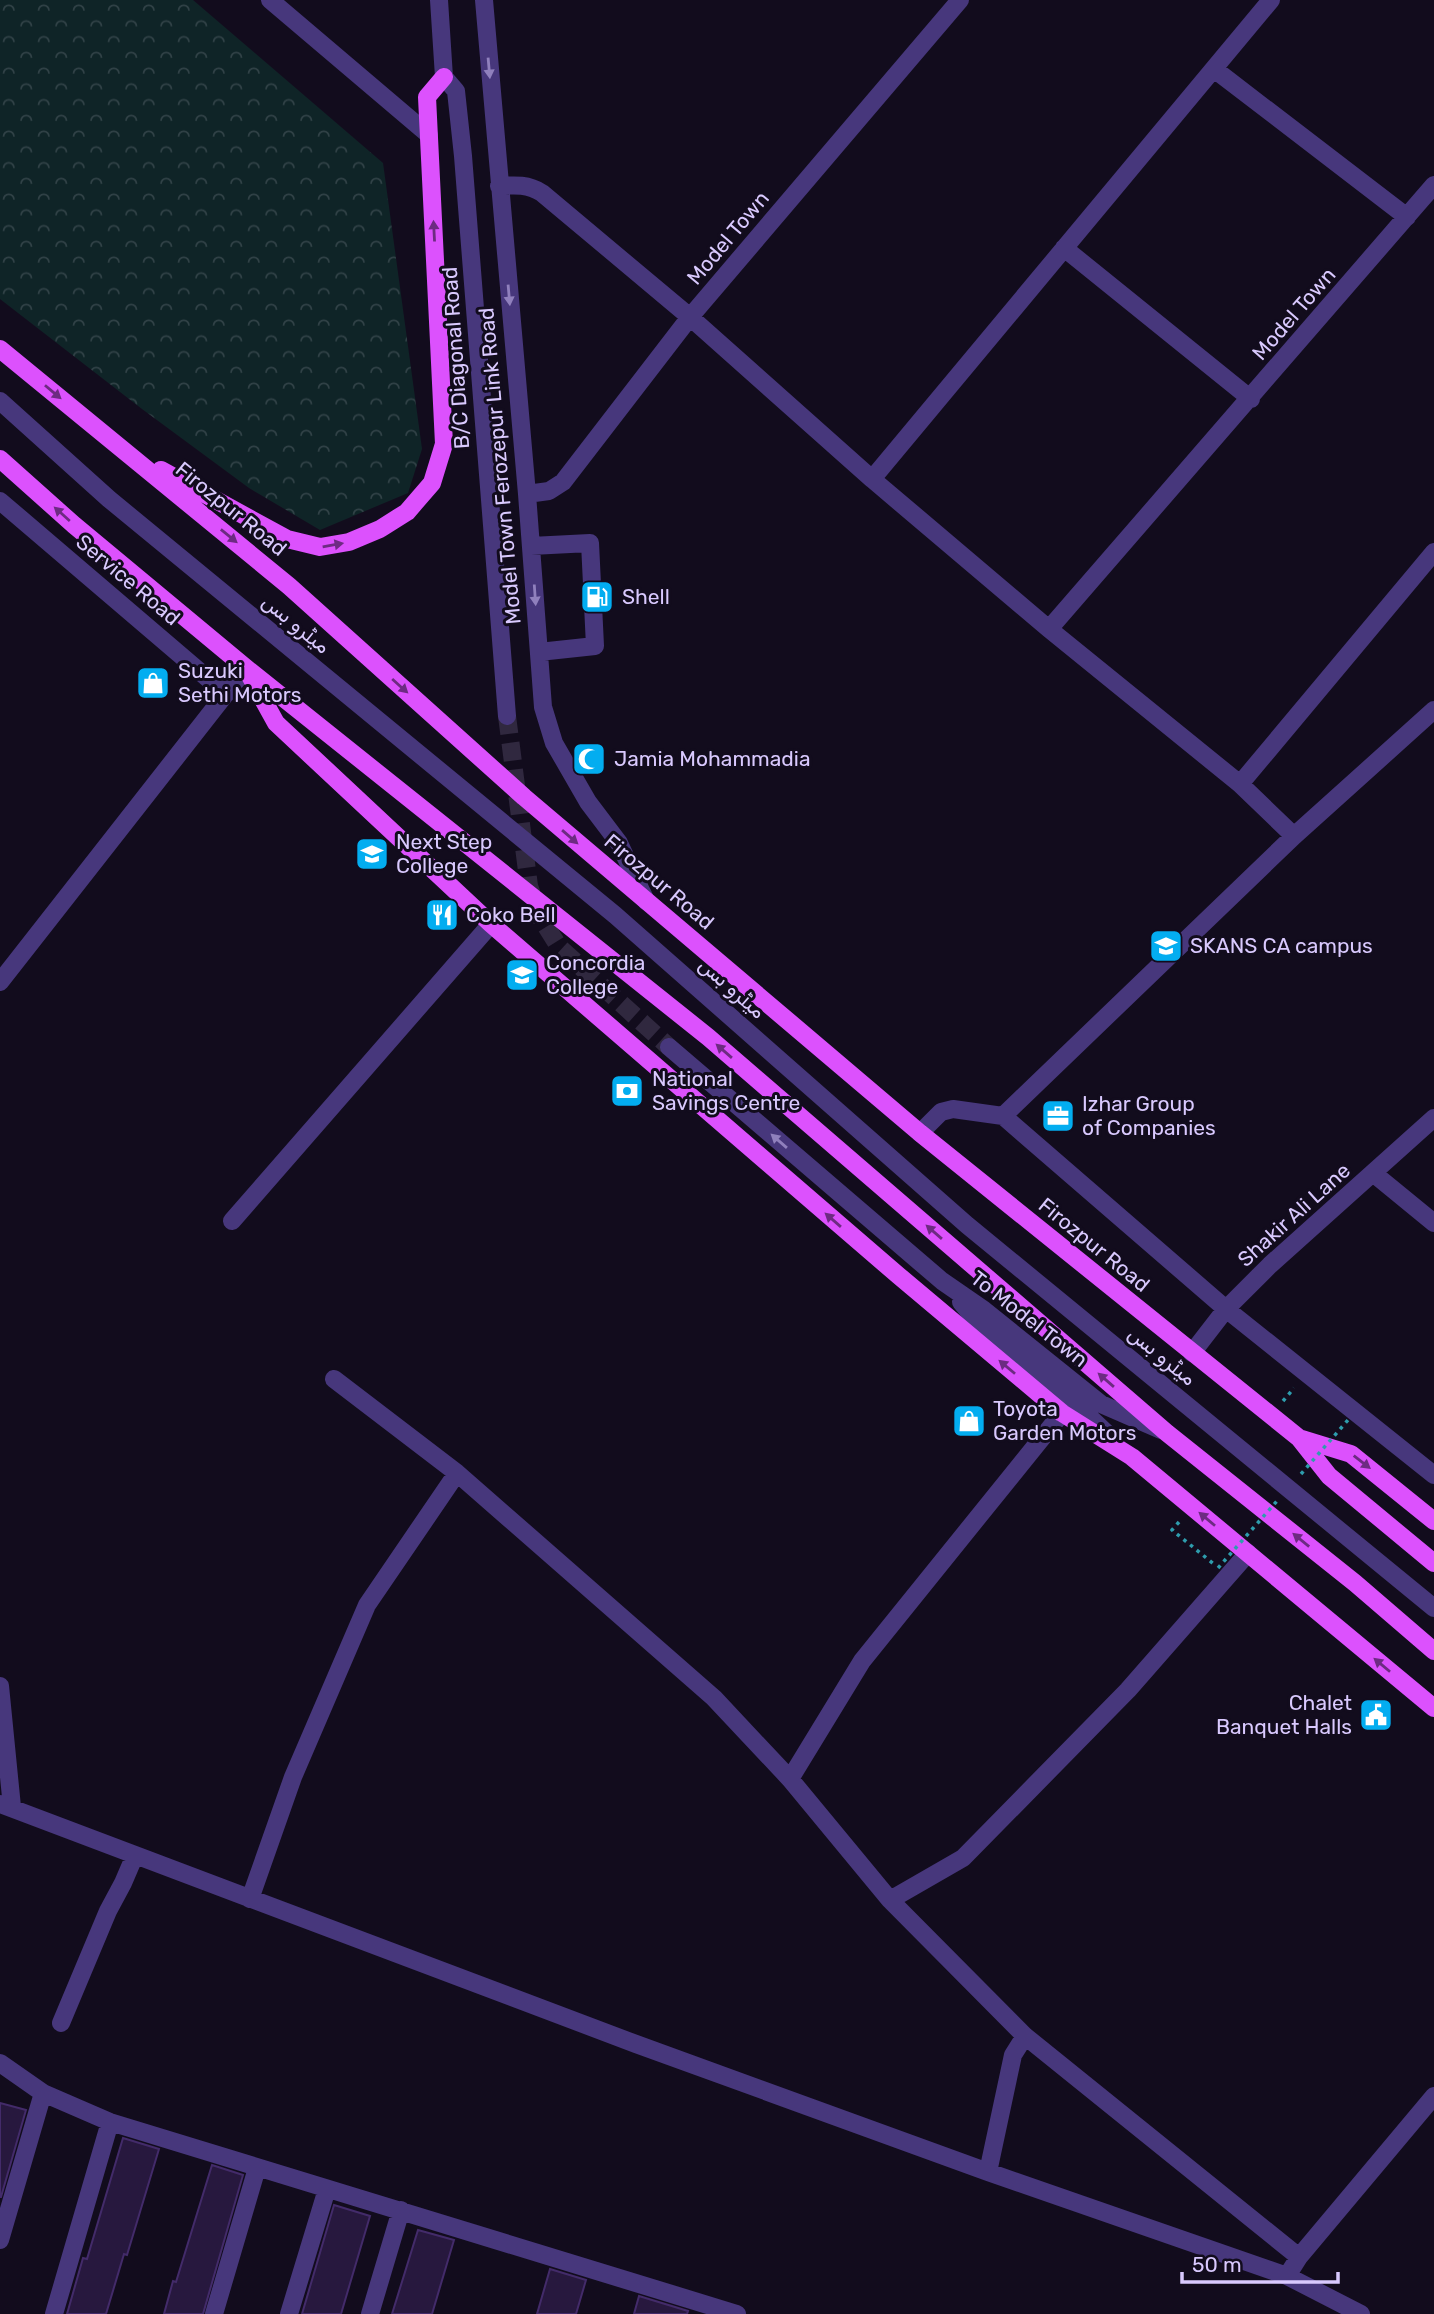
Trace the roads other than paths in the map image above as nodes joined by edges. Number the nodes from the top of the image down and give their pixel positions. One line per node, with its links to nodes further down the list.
1 (270, 0): 8 (street)
2 (439, 0): 7 (street, B/C Diagonal Road)
3 (484, 0): 10 (street, Model Town Ferozepur Link Road, one-way to 10)
4 (960, 0): 13 (street, Model Town)
5 (1271, 0): 6 (street)
6 (1214, 69): 11 (street); 12 (street)
7 (444, 77): 8 (main road); 29 (street, B/C Diagonal Road)
8 (429, 135): 17 (main road, one-way to 8)
9 (1434, 185): 11 (street, Model Town)
10 (499, 186): 13 (street); 20 (street, Model Town Ferozepur Link Road, one-way to 20)
11 (1407, 217): 15 (street, Model Town)
12 (1064, 248): 15 (street); 19 (street)
13 (690, 317): 19 (street); 20 (street, Model Town)
14 (0, 349): 17 (main road, Firozpur Road, one-way to 17)
15 (1251, 399): 24 (street, Model Town)
16 (0, 401): 55 (street, میٹرو بس, bridge)
17 (118, 446): 32 (main road, Firozpur Road, one-way to 32)
18 (0, 459): 26 (main road, one-way to 18)
19 (873, 479): 24 (street)
20 (527, 494): 22 (street, Model Town Ferozepur Link Road)
21 (0, 501): 27 (street, Service Road)
22 (531, 546): 25 (street, Model Town Ferozepur Link Road, one-way to 25); 25 (street)
23 (1434, 552): 30 (street)
24 (1049, 629): 30 (street)
25 (539, 652): 32 (street, Model Town Ferozepur Link Road)
26 (246, 668): 27 (street); 33 (main road); 47 (main road, one-way to 26)
27 (226, 694): 34 (street)
28 (1434, 710): 31 (street)
29 (507, 716)
30 (1240, 784): 31 (street)
31 (1294, 836): 36 (street)
32 (647, 902): 38 (main road, Firozpur Road)
33 (491, 924): 40 (street); 46 (main road, one-way to 33)
34 (0, 982)
35 (669, 1047): 42 (street, one-way to 35)
36 (1003, 1116): 38 (street); 43 (street)
37 (1434, 1118): 39 (street, Shakir Ali Lane)
38 (920, 1133): 44 (main road, Firozpur Road)
39 (1373, 1173): 41 (street); 43 (street, Shakir Ali Lane)
40 (232, 1222)
41 (1434, 1223)
42 (942, 1281): 47 (street, To Model Town); 49 (street, To Model Town)
43 (1226, 1309): 44 (street, Shakir Ali Lane); 51 (street)
44 (1192, 1353): 48 (main road, Firozpur Road)
45 (334, 1379): 50 (street)
46 (1062, 1413): 49 (main road); 59 (street)
47 (1167, 1433): 56 (main road, one-way to 47)
48 (1298, 1438): 52 (main road, Firozpur Road, one-way to 52); 54 (main road, Firozpur Road)
49 (1132, 1457): 53 (main road, one-way to 49)
50 (457, 1474): 59 (street); 62 (street)
51 (1434, 1475)
52 (1434, 1521)
53 (1248, 1553): 58 (main road, one-way to 53); 63 (street)
54 (1434, 1563)
55 (1434, 1608)
56 (1434, 1651)
57 (0, 1686): 60 (street)
58 (1434, 1708)
59 (790, 1779): 63 (street)
60 (6, 1806): 61 (street)
61 (135, 1855): 62 (street); 64 (street)
62 (250, 1899): 71 (street)
63 (890, 1900): 65 (street)
64 (61, 2024)
65 (1025, 2036): 71 (street); 75 (street)
66 (0, 2063): 67 (street)
67 (44, 2092): 69 (street); 74 (street)
68 (1434, 2096): 75 (street)
69 (110, 2122): 70 (street); 77 (street)
70 (257, 2168): 72 (street); 78 (street)
71 (988, 2172): 76 (street)
72 (327, 2189): 73 (street); 79 (street)
73 (401, 2210): 80 (street); 81 (street)
74 (0, 2240)
75 (1299, 2257): 76 (street)
76 (1287, 2276): 82 (street)
77 (54, 2314)
78 (214, 2314)
79 (289, 2314)
80 (370, 2314)
81 (737, 2314)
82 (1361, 2314)

